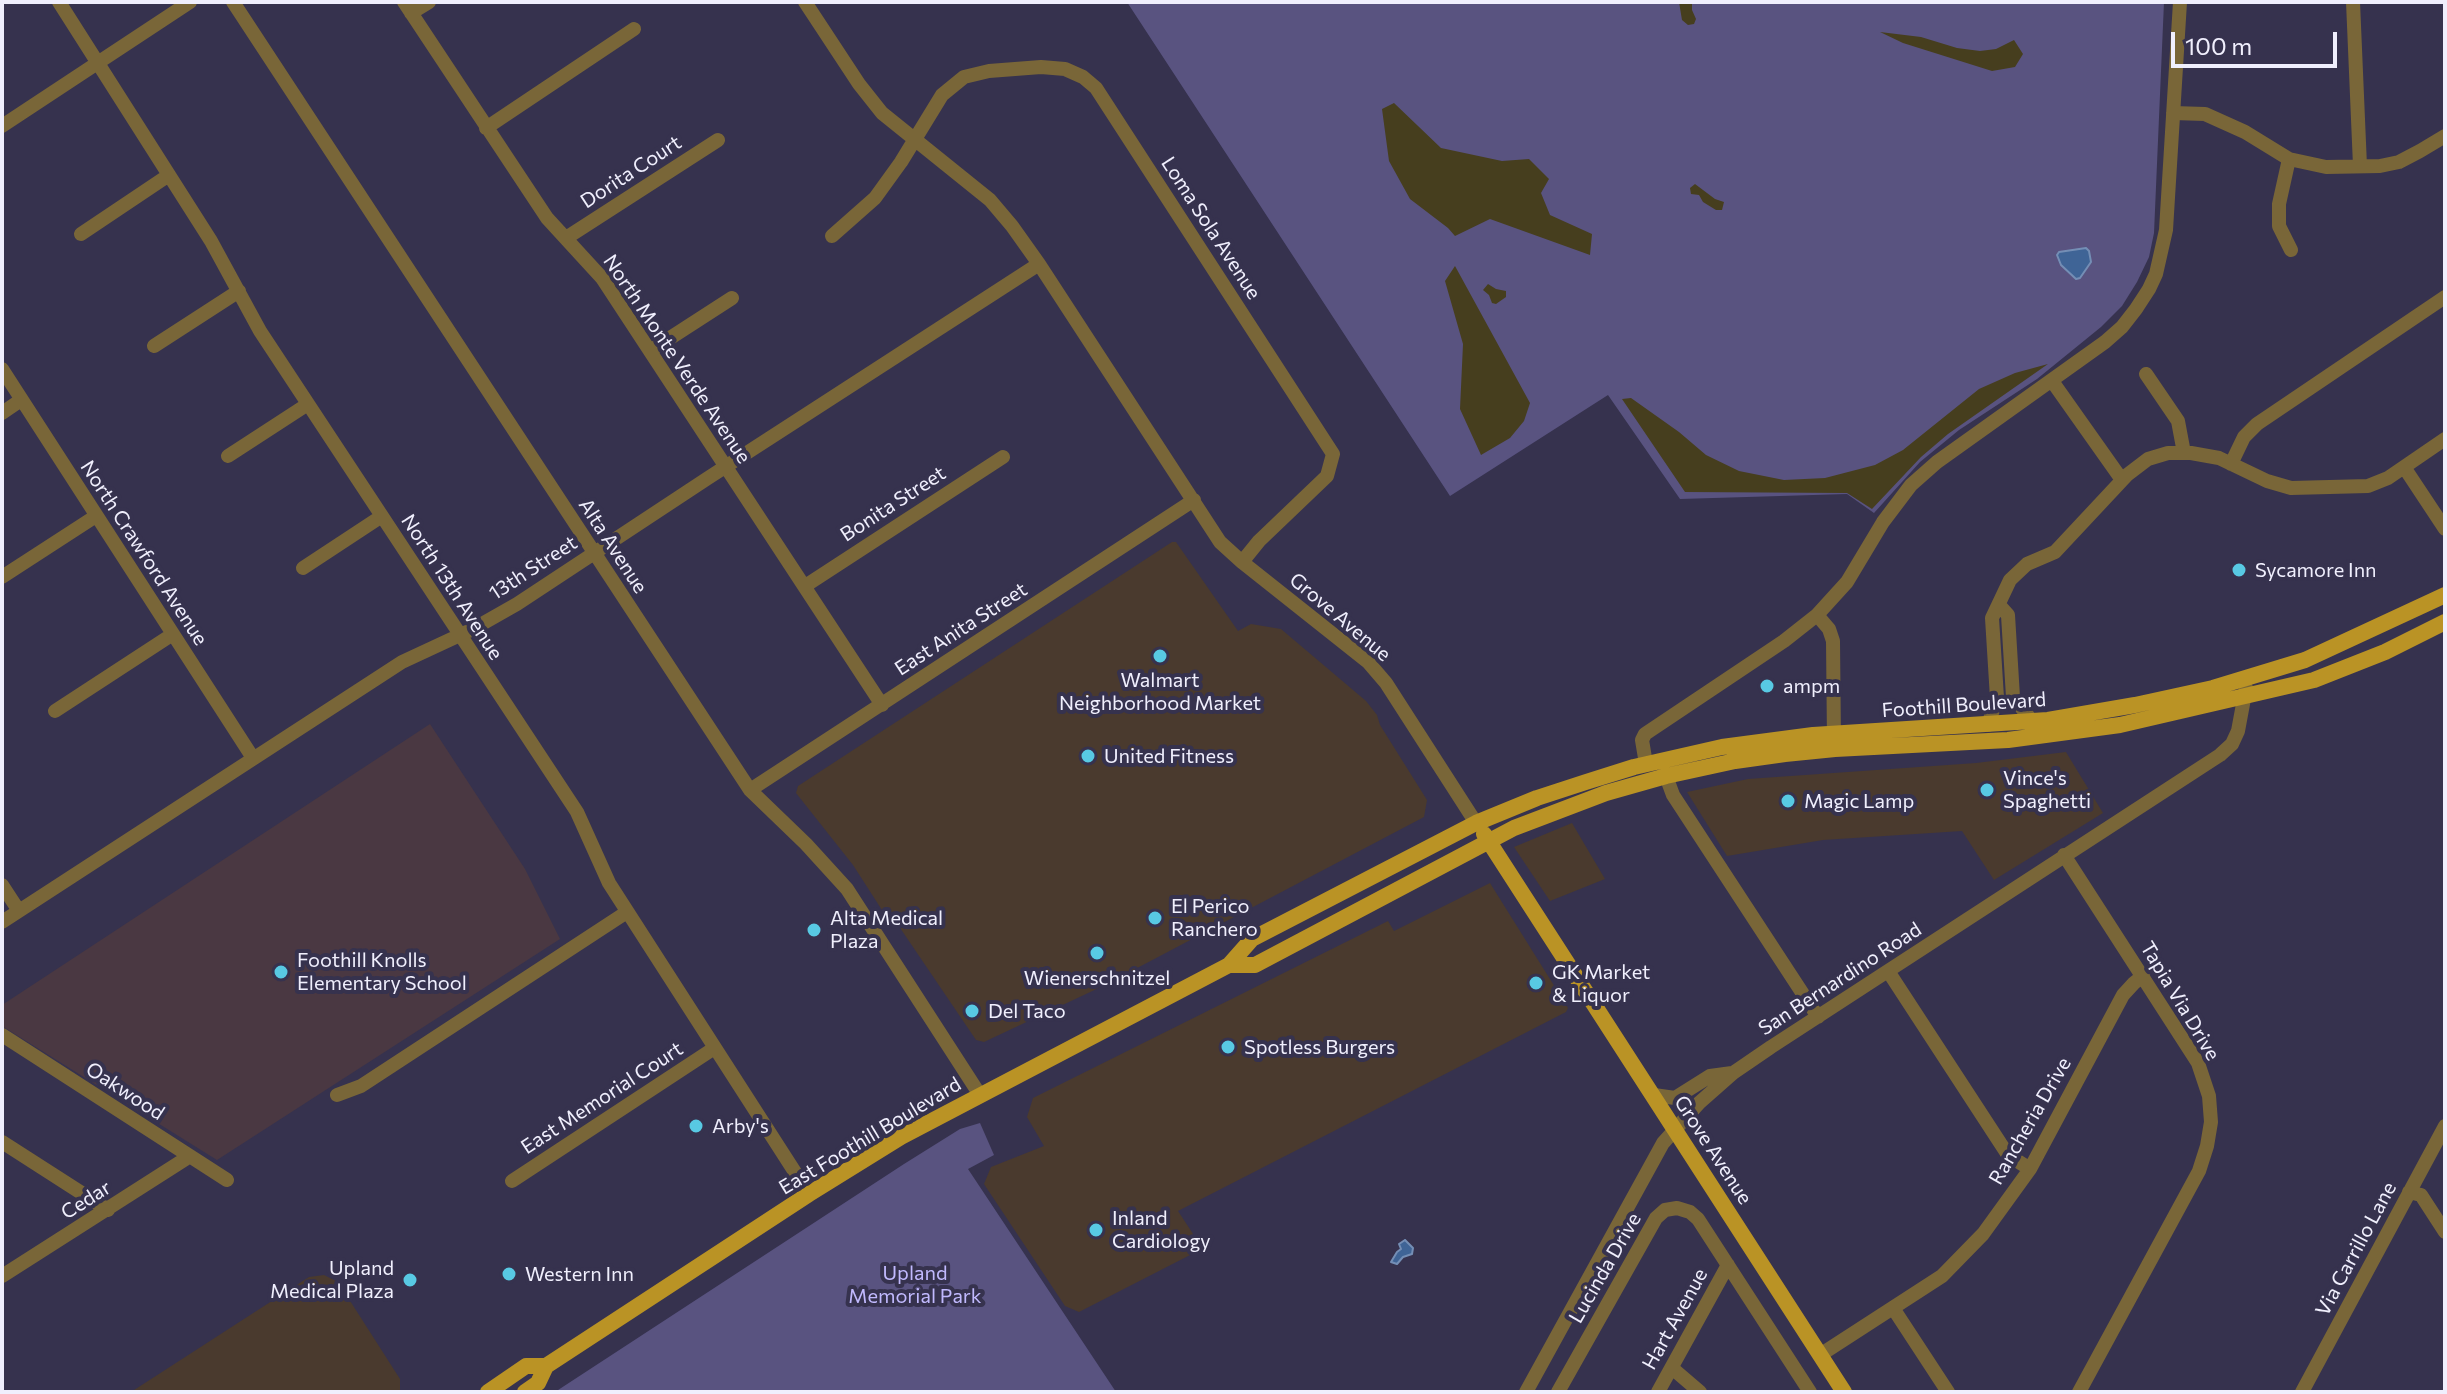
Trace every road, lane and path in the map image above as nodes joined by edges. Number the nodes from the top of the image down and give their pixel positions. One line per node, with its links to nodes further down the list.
1 (59, 2): 10 (street, North 13th Avenue)
2 (190, 2): 10 (street)
3 (233, 2): 48 (street, Alta Avenue)
4 (429, 2): 8 (street)
5 (805, 2): 16 (street, Grove Avenue)
6 (2180, 2): 11 (street)
7 (2353, 2): 18 (street)
8 (408, 8): 13 (street, North Monte Verde Avenue)
9 (634, 29): 13 (street)
10 (97, 63): 12 (street); 19 (street, North 13th Avenue)
11 (2173, 113): 17 (street); 32 (street)
12 (2, 126)
13 (486, 128): 22 (street, North Monte Verde Avenue)
14 (2445, 136): 18 (street)
15 (718, 140): 22 (street, Dorita Court)
16 (914, 140): 21 (street, Loma Sola Avenue); 24 (street, Grove Avenue); 49 (street, Loma Sola Avenue)
17 (2289, 159): 18 (street); 23 (street)
18 (2360, 166)
19 (169, 175): 20 (street); 25 (street, North 13th Avenue)
20 (81, 234)
21 (832, 236)
22 (566, 238): 29 (street, North Monte Verde Avenue)
23 (2291, 250)
24 (1039, 264): 41 (street, 13th Street); 44 (street, Grove Avenue)
25 (239, 291): 28 (street); 34 (street, North 13th Avenue)
26 (2445, 297): 40 (street)
27 (732, 298): 29 (street)
28 (154, 346)
29 (650, 351): 41 (street, North Monte Verde Avenue)
30 (2, 369): 33 (street, North Crawford Avenue)
31 (2146, 374): 37 (street)
32 (2052, 381): 43 (street); 55 (street)
33 (21, 400): 35 (street); 45 (street, North Crawford Avenue)
34 (308, 404): 38 (street); 46 (street, North 13th Avenue)
35 (2, 413)
36 (2445, 439): 42 (street)
37 (2184, 453): 40 (street); 43 (street)
38 (228, 456)
39 (1003, 457): 52 (street, Bonita Street)
40 (2231, 464): 42 (street)
41 (725, 466): 48 (street, 13th Street); 52 (street, North Monte Verde Avenue)
42 (2404, 467): 47 (street)
43 (2122, 480): 54 (street)
44 (1194, 500): 49 (street, Grove Avenue); 65 (street, East Anita Street)
45 (96, 516): 51 (street); 59 (street, North Crawford Avenue)
46 (382, 516): 50 (street); 60 (street, North 13th Avenue)
47 (2445, 529)
48 (593, 553): 60 (street, 13th Street); 73 (street, Alta Avenue)
49 (1242, 562): 74 (street, Grove Avenue)
50 (303, 568)
51 (2, 577)
52 (805, 586): 65 (street, North Monte Verde Avenue)
53 (2445, 595): 61 (main road, Foothill Boulevard)
54 (1999, 605): 57 (street); 58 (street)
55 (1817, 615): 69 (street); 71 (street)
56 (2445, 622): 64 (main road, Foothill Boulevard)
57 (2009, 631): 58 (street); 62 (street)
58 (1993, 632): 63 (street)
59 (173, 634): 66 (street); 70 (street, North Crawford Avenue)
60 (460, 636): 70 (street, 13th Street); 79 (street, North 13th Avenue)
61 (2248, 678): 64 (street, San Bernardino Road); 67 (main road, Foothill Boulevard)
62 (2013, 697): 63 (street); 67 (street)
63 (1997, 698): 68 (street)
64 (2245, 698): 69 (main road, Foothill Boulevard); 76 (street, San Bernardino Road)
65 (882, 705): 73 (street, East Anita Street)
66 (55, 711)
67 (2032, 721): 68 (main road, Foothill Boulevard)
68 (1988, 725): 69 (main road, Foothill Boulevard)
69 (1834, 742): 71 (main road, Foothill Boulevard); 72 (main road, Foothill Boulevard)
70 (253, 758): 78 (street, 13th Street)
71 (1646, 764): 74 (main road, Foothill Boulevard)
72 (1666, 776): 75 (main road, Foothill Boulevard); 84 (street)
73 (750, 790): 89 (street, Alta Avenue)
74 (1476, 823): 75 (main road, Grove Avenue); 81 (main road, East Foothill Boulevard)
75 (1488, 841): 81 (main road, East Foothill Boulevard); 90 (main road, Grove Avenue)
76 (2064, 855): 82 (street, San Bernardino Road); 83 (street, Tapia Via Drive)
77 (2, 885): 78 (street)
78 (19, 911): 80 (street, 13th Street)
79 (627, 912): 86 (street, North 13th Avenue); 88 (street)
80 (2, 922)
81 (1229, 965): 89 (main road, East Foothill Boulevard)
82 (1888, 971): 84 (street, San Bernardino Road); 95 (street)
83 (2143, 976): 95 (street, Rancheria Drive); 117 (street, Tapia Via Drive)
84 (1818, 1017): 87 (street, San Bernardino Road)
85 (2, 1035): 94 (street, Oakwood)
86 (713, 1049): 97 (street, East Memorial Court); 99 (street, North 13th Avenue)
87 (1733, 1073): 90 (street); 92 (street, San Bernardino Road)
88 (337, 1095)
89 (980, 1095): 99 (main road, East Foothill Boulevard)
90 (1654, 1095): 92 (main road, Grove Avenue)
91 (2445, 1126): 98 (street, Via Carrillo Lane)
92 (1675, 1128): 105 (main road, Grove Avenue); 110 (street, San Bernardino Road)
93 (2, 1142): 100 (street)
94 (190, 1156): 96 (street, Oakwood); 100 (street, Cedar)
95 (2030, 1169): 104 (street, Rancheria Drive)
96 (227, 1180)
97 (512, 1181)
98 (2409, 1192): 101 (street); 118 (street, Via Carrillo Lane)
99 (809, 1194): 106 (main road, East Foothill Boulevard)
100 (108, 1210): 103 (street, Cedar)
101 (2445, 1232)
102 (1728, 1265): 107 (street, Hart Avenue); 111 (street, Lucinda Drive); 114 (street, Lucinda Drive)
103 (2, 1276)
104 (1893, 1308): 105 (street, Rancheria Drive); 116 (street)
105 (1820, 1355): 115 (main road, Grove Avenue)
106 (546, 1366): 108 (main road, East Foothill Boulevard); 109 (main road, East Foothill Boulevard)
107 (1672, 1368): 112 (street, Hart Avenue); 113 (street)
108 (488, 1392)
109 (525, 1392)
110 (1526, 1392)
111 (1558, 1392)
112 (1658, 1392)
113 (1700, 1392)
114 (1810, 1392)
115 (1844, 1392)
116 (1948, 1392)
117 (2079, 1392)
118 (2302, 1392)

